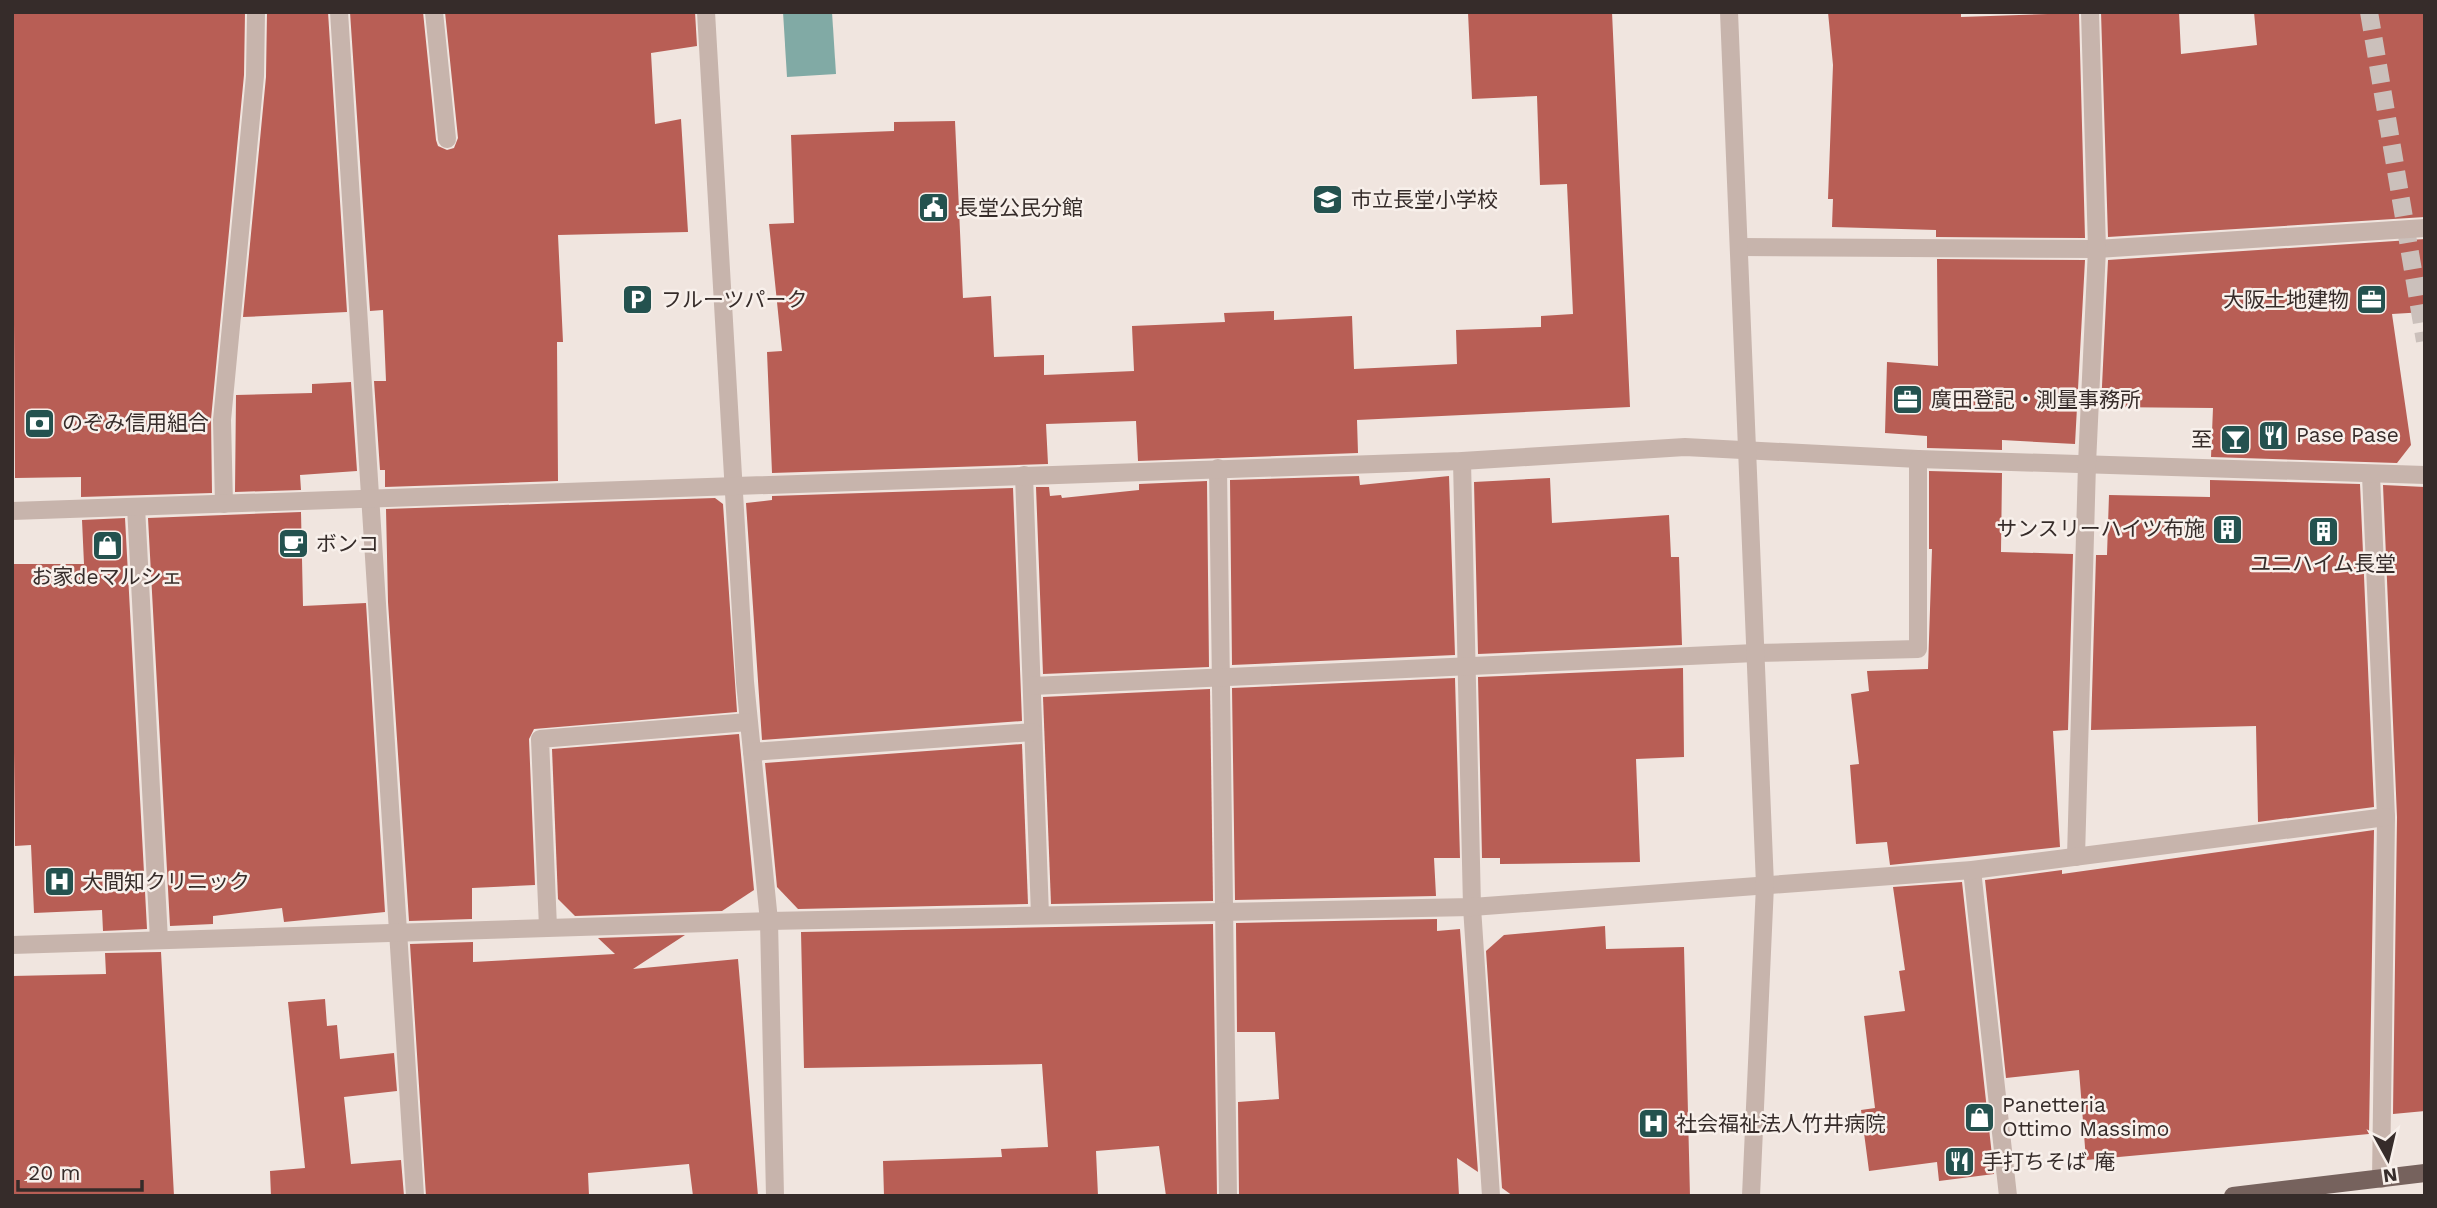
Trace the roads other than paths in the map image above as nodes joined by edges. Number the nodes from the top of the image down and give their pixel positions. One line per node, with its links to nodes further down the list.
1 (256, 12): 21 (street)
2 (340, 12): 20 (street)
3 (435, 12): 7 (street)
4 (705, 12): 19 (street)
5 (1729, 12): 9 (street)
6 (2090, 12): 10 (street)
7 (447, 139)
8 (2425, 228): 10 (street)
9 (1739, 247): 10 (street); 11 (street)
10 (2097, 249): 14 (street)
11 (1747, 450): 12 (street); 13 (street); 24 (street)
12 (1918, 460): 14 (street); 24 (street)
13 (1462, 461): 15 (street); 25 (street)
14 (2087, 464): 17 (street); 32 (street)
15 (1219, 468): 16 (street); 26 (street)
16 (1024, 474): 19 (street); 27 (street)
17 (2371, 475): 18 (street); 31 (street)
18 (2425, 475)
19 (731, 485): 20 (street); 28 (street)
20 (373, 498): 21 (street); 40 (street)
21 (224, 504): 22 (street)
22 (136, 507): 23 (street); 41 (street)
23 (12, 512)
24 (1755, 653): 25 (street); 34 (street)
25 (1468, 665): 26 (street); 35 (street)
26 (1221, 676): 27 (street); 36 (street)
27 (1032, 686): 29 (street)
28 (748, 722): 30 (street); 39 (street)
29 (1033, 732): 30 (street); 37 (street)
30 (752, 752): 38 (street)
31 (2386, 817): 32 (street); 44 (street)
32 (2076, 857): 33 (street)
33 (1972, 870): 34 (street); 50 (street)
34 (1765, 885): 35 (street); 49 (street)
35 (1472, 906): 36 (street); 48 (street)
36 (1224, 911): 37 (street); 47 (street)
37 (1040, 915): 38 (street)
38 (769, 921): 39 (street); 46 (street)
39 (548, 927): 40 (street)
40 (397, 932): 41 (street); 45 (street)
41 (159, 940): 42 (street)
42 (12, 945)
43 (2425, 1172): 44 (main road)
44 (2381, 1179): 51 (main road)
45 (415, 1196)
46 (775, 1196)
47 (1228, 1196)
48 (1491, 1196)
49 (1751, 1196)
50 (2008, 1196)
51 (2233, 1196)

